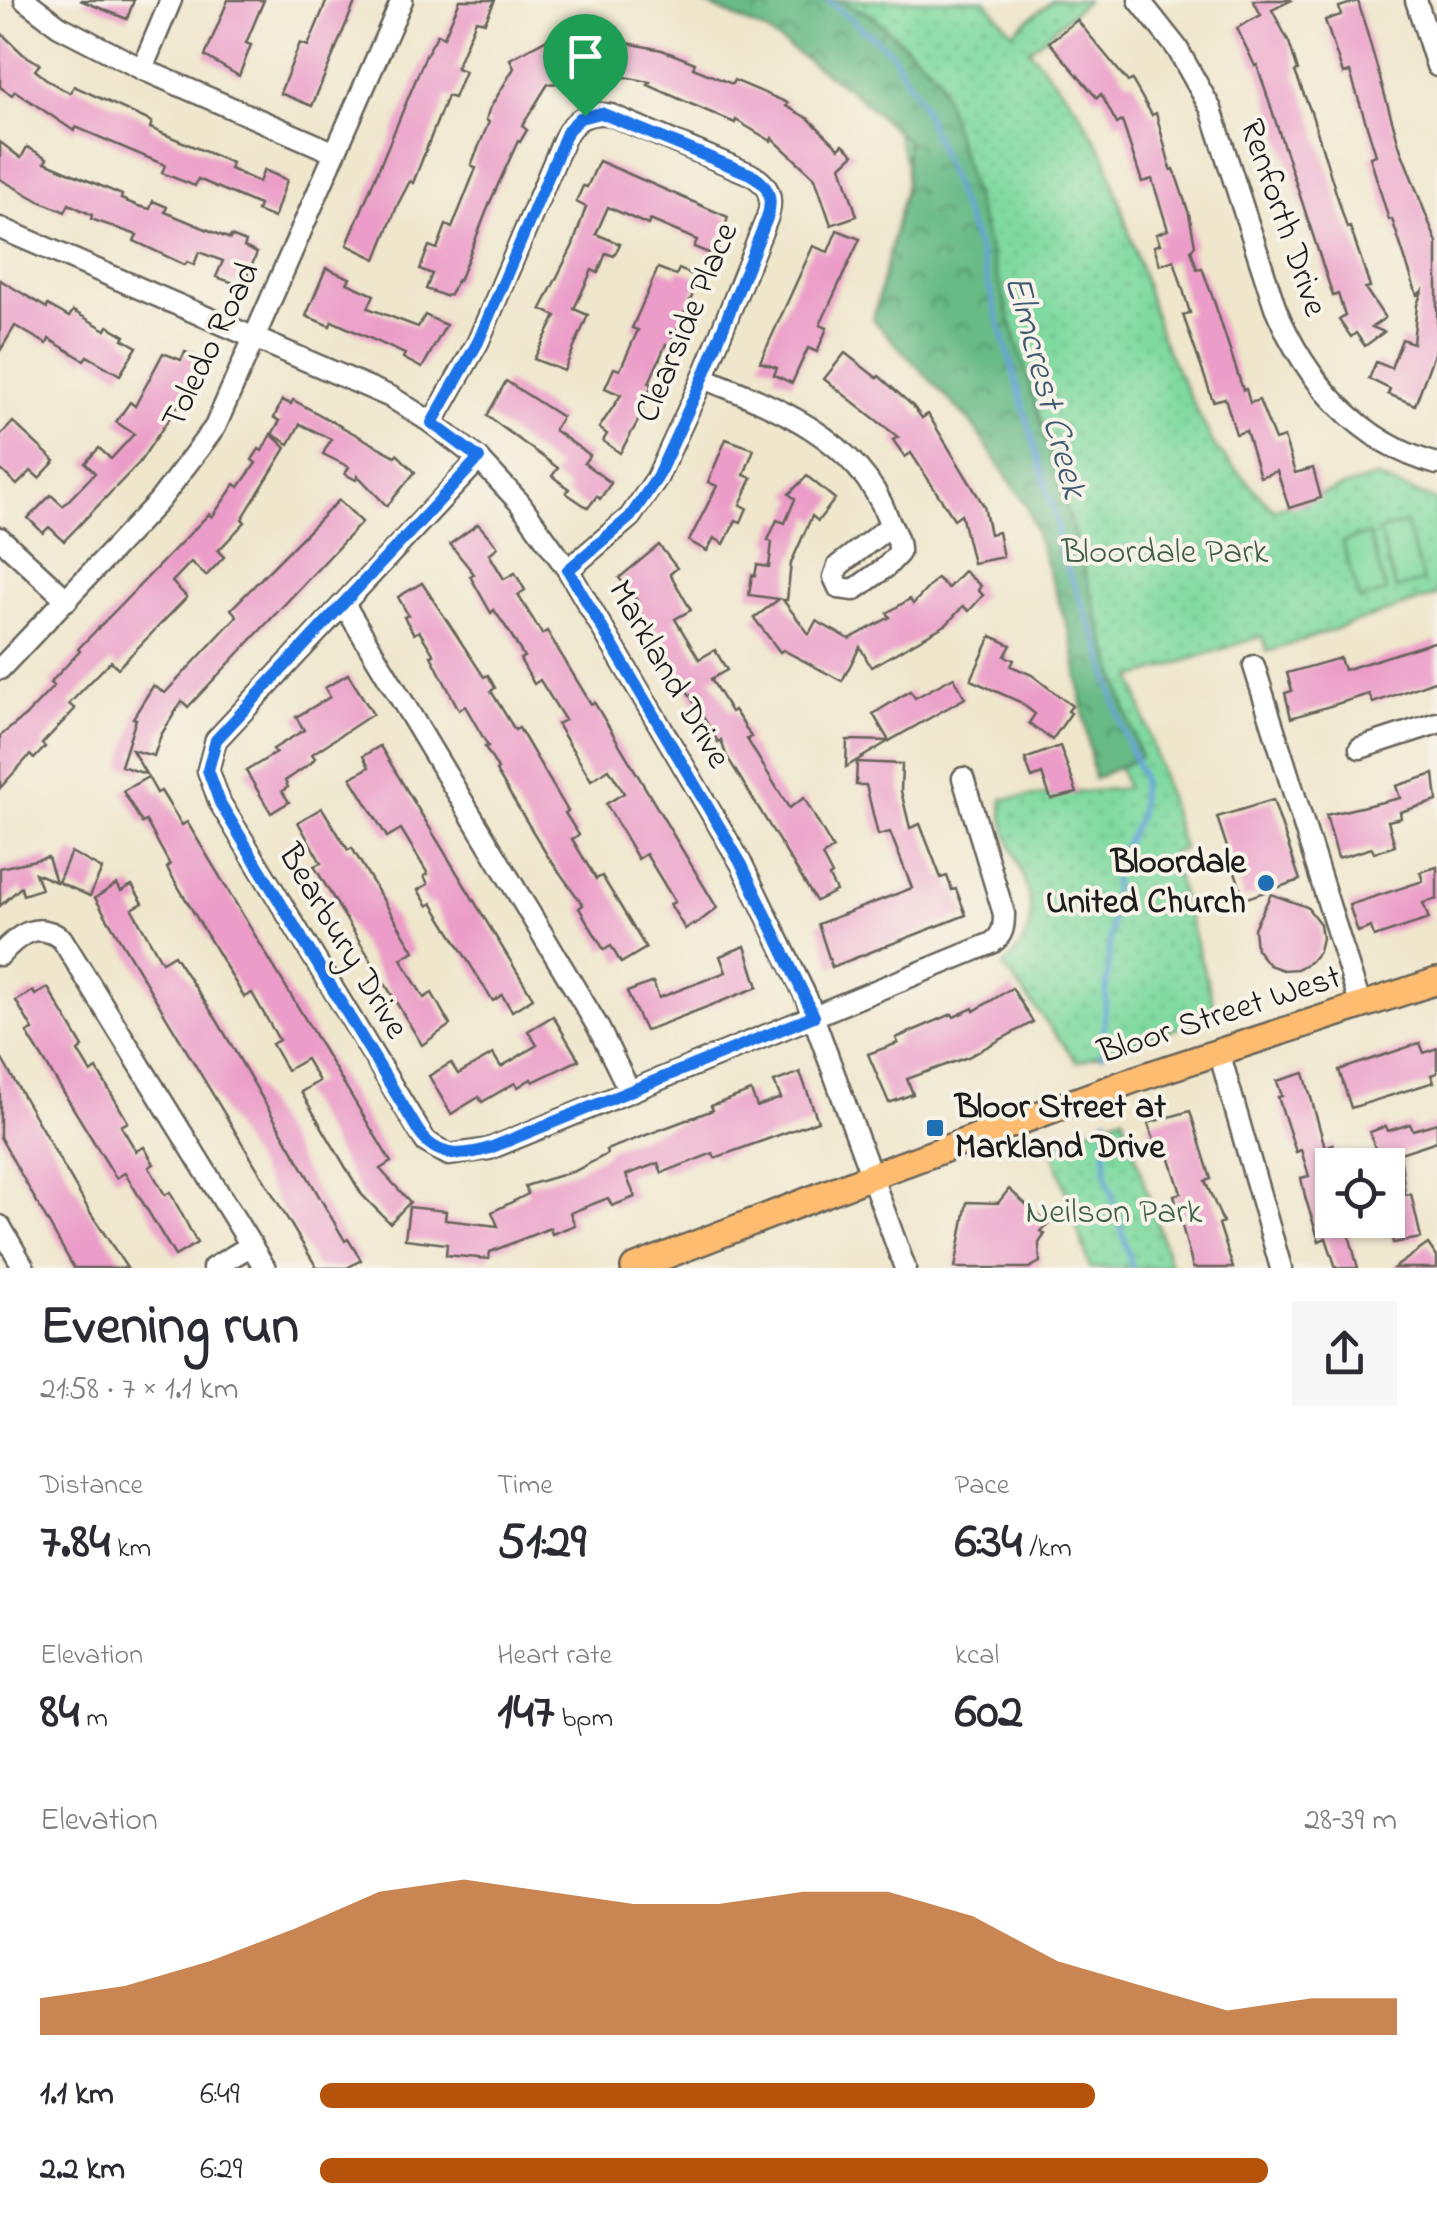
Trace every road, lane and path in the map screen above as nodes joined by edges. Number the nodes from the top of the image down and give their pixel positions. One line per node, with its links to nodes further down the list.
1 (25, 0): 7 (street)
2 (171, 0): 7 (street)
3 (402, 0): 8 (street, Toledo Road)
4 (1139, 0): 14 (street, Renforth Drive)
5 (1416, 0): 6 (street)
6 (1437, 66)
7 (142, 69): 8 (street)
8 (335, 153): 10 (street, Toledo Road)
9 (0, 228): 10 (street, Markland Drive)
10 (256, 339): 12 (street, Markland Drive); 18 (street, Toledo Road)
11 (703, 378): 12 (street, Clearside Place); 15 (street); 17 (street, Clearside Place)
12 (432, 423): 13 (street, Markland Drive)
13 (479, 458): 17 (street, Markland Drive); 19 (street, Bearbury Drive)
14 (1437, 464)
15 (890, 526)
16 (0, 538): 18 (street)
17 (568, 570): 28 (street, Markland Drive)
18 (67, 600): 21 (street, Toledo Road)
19 (344, 604): 30 (street); 30 (street, Bearbury Drive)
20 (1254, 666): 27 (street)
21 (0, 669)
22 (1437, 723): 23 (street)
23 (1360, 748)
24 (963, 778): 28 (street, Bearbury Drive)
25 (0, 955): 33 (street)
26 (1437, 981): 27 (main road, Bloor Street West)
27 (1361, 1007): 29 (main road, Bloor Street West)
28 (814, 1016): 30 (street, Bearbury Drive); 31 (street, Markland Drive)
29 (1219, 1052): 31 (main road, Bloor Street West); 39 (street)
30 (629, 1090)
31 (871, 1176): 37 (main road, Bloor Street West); 38 (street, Markland Drive)
32 (0, 1226): 34 (street)
33 (252, 1245): 35 (street); 36 (street)
34 (24, 1268)
35 (214, 1268)
36 (266, 1268)
37 (634, 1268)
38 (905, 1268)
39 (1281, 1268)

